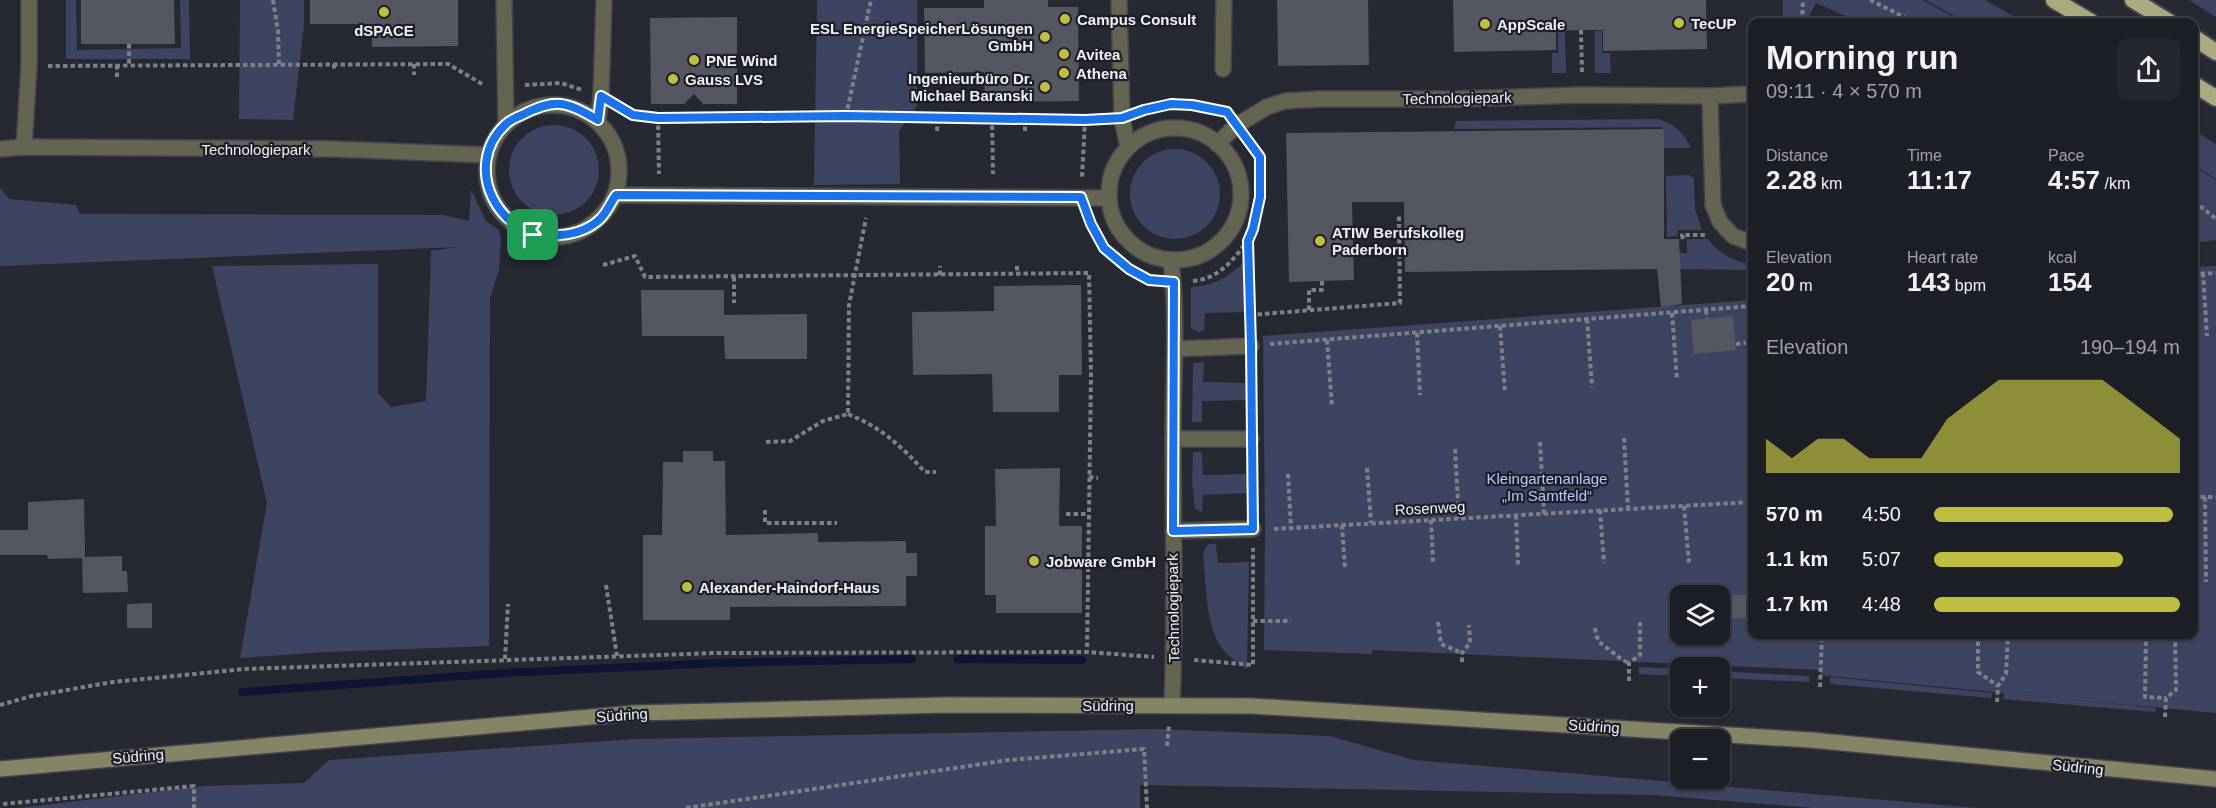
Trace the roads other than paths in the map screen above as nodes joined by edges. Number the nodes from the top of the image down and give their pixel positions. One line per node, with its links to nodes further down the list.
1 (29, 0): 20 (street)
2 (504, 0): 18 (street)
3 (604, 0): 17 (street)
4 (1119, 0): 21 (street)
5 (1224, 0): 12 (street)
6 (2054, 0): 8 (highway)
7 (2133, 0): 9 (highway)
8 (2084, 18)
9 (2162, 18)
10 (2198, 40): 11 (highway)
11 (2216, 52)
12 (1223, 69)
13 (2198, 87): 16 (highway)
14 (1748, 94): 15 (street, Technologiepark)
15 (1710, 96): 19 (street, Technologiepark); 26 (street)
16 (2216, 98)
17 (598, 120): 18 (street); 24 (street)
18 (506, 123): 23 (street)
19 (1217, 144): 21 (street); 27 (street)
20 (24, 147): 22 (street, Technologiepark); 23 (street, Technologiepark)
21 (1128, 147): 25 (street)
22 (0, 149)
23 (488, 155): 24 (street)
24 (616, 195): 25 (street)
25 (1109, 198): 27 (street)
26 (1748, 242)
27 (1171, 260): 29 (street, Technologiepark)
28 (1251, 346): 29 (street)
29 (1175, 349): 30 (street, Technologiepark)
30 (1173, 439): 31 (street); 33 (street, Technologiepark)
31 (1251, 439)
32 (1253, 529): 33 (street)
33 (1173, 531): 34 (street, Technologiepark)
34 (1172, 705): 35 (main road, Südring); 36 (main road, Südring)
35 (0, 769)
36 (2216, 780)

